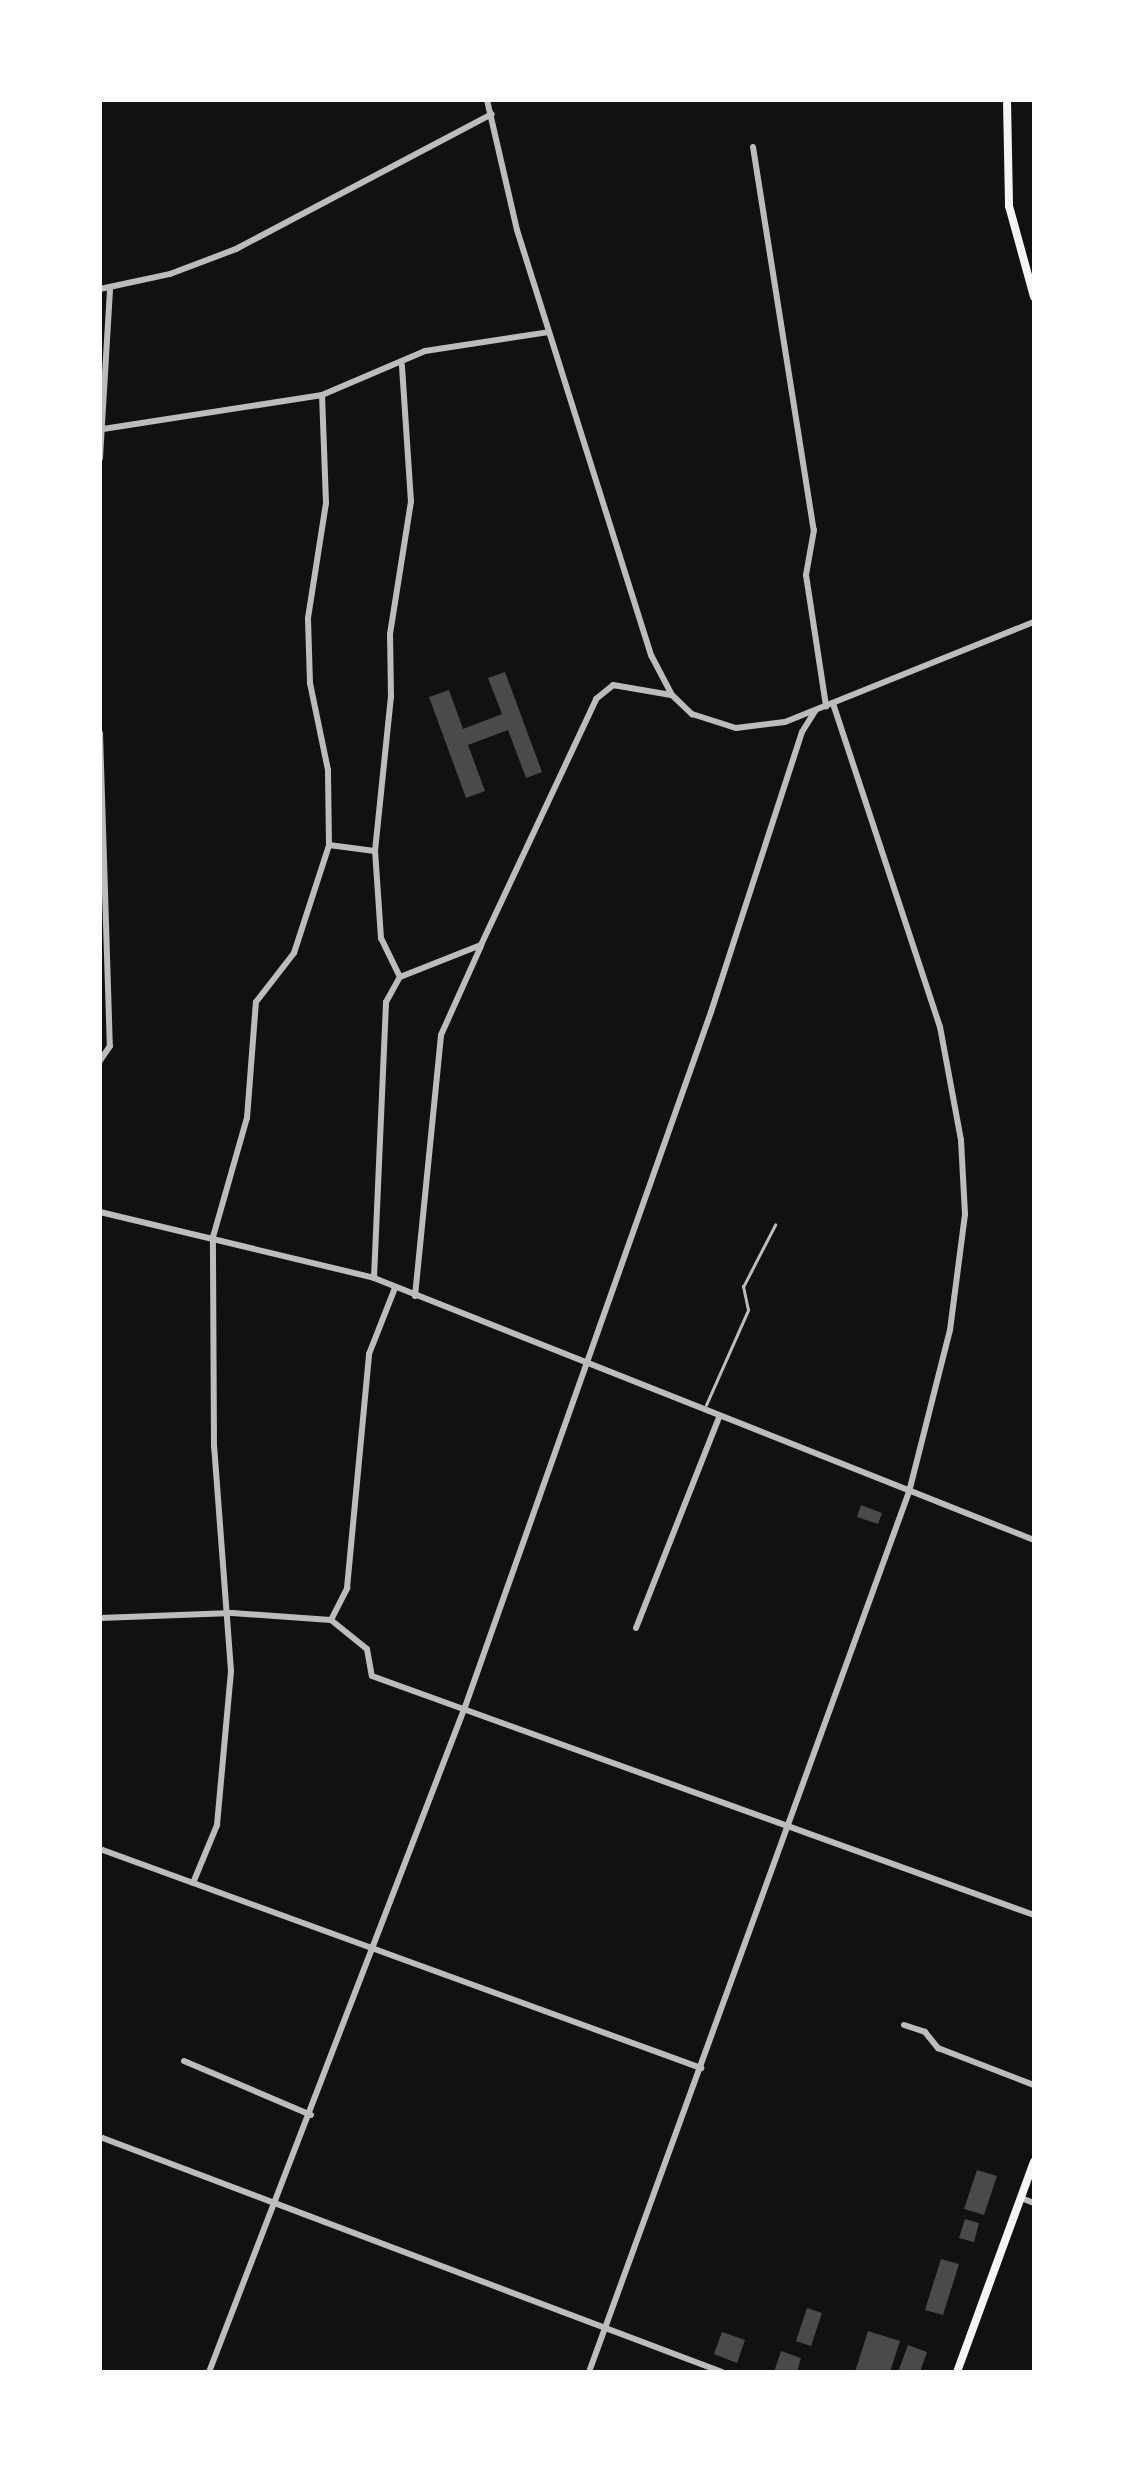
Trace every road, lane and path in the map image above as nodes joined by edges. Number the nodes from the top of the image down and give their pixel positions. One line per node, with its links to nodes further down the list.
1 (487, 100): 3 (street)
2 (1007, 100): 7 (main road)
3 (492, 114): 6 (street); 8 (street)
4 (754, 147): 15 (street)
5 (100, 289): 6 (street)
6 (110, 289): 11 (street)
7 (1034, 298)
8 (549, 332): 9 (street); 14 (street)
9 (402, 364): 10 (street); 19 (street)
10 (322, 395): 11 (street); 18 (street)
11 (103, 429): 12 (street)
12 (100, 458)
13 (1034, 622): 15 (street)
14 (672, 695): 16 (street); 20 (street)
15 (830, 705): 16 (street); 32 (street)
16 (816, 710): 29 (street)
17 (100, 732): 22 (street)
18 (330, 845): 19 (street); 25 (street)
19 (375, 851): 21 (street)
20 (481, 944): 21 (street); 28 (street)
21 (400, 977): 26 (street)
22 (100, 1061)
23 (100, 1212): 25 (street)
24 (775, 1225): 30 (lane)
25 (213, 1236): 26 (street); 34 (street)
26 (374, 1278): 27 (street)
27 (396, 1288): 28 (street); 36 (street)
28 (415, 1296): 29 (street)
29 (584, 1364): 30 (street); 38 (street)
30 (703, 1411): 31 (street)
31 (719, 1417): 32 (street); 37 (street)
32 (909, 1492): 33 (street); 39 (street)
33 (1034, 1540)
34 (232, 1613): 35 (street); 36 (street); 41 (street)
35 (100, 1618)
36 (331, 1620): 38 (street)
37 (636, 1628)
38 (465, 1707): 39 (street); 43 (street)
39 (788, 1824): 42 (street); 46 (street)
40 (100, 1850): 41 (street)
41 (192, 1883): 43 (street)
42 (1034, 1915)
43 (377, 1948): 46 (street); 48 (street)
44 (904, 2025): 47 (street)
45 (184, 2061): 48 (street)
46 (701, 2068): 54 (street)
47 (1034, 2084)
48 (311, 2115): 53 (street)
49 (100, 2137): 53 (street)
50 (1034, 2162): 51 (main road)
51 (1021, 2198): 52 (street); 58 (main road)
52 (1034, 2204)
53 (273, 2206): 54 (street); 55 (street)
54 (606, 2329): 56 (street); 57 (street)
55 (208, 2372)
56 (588, 2372)
57 (722, 2372)
58 (956, 2372)

